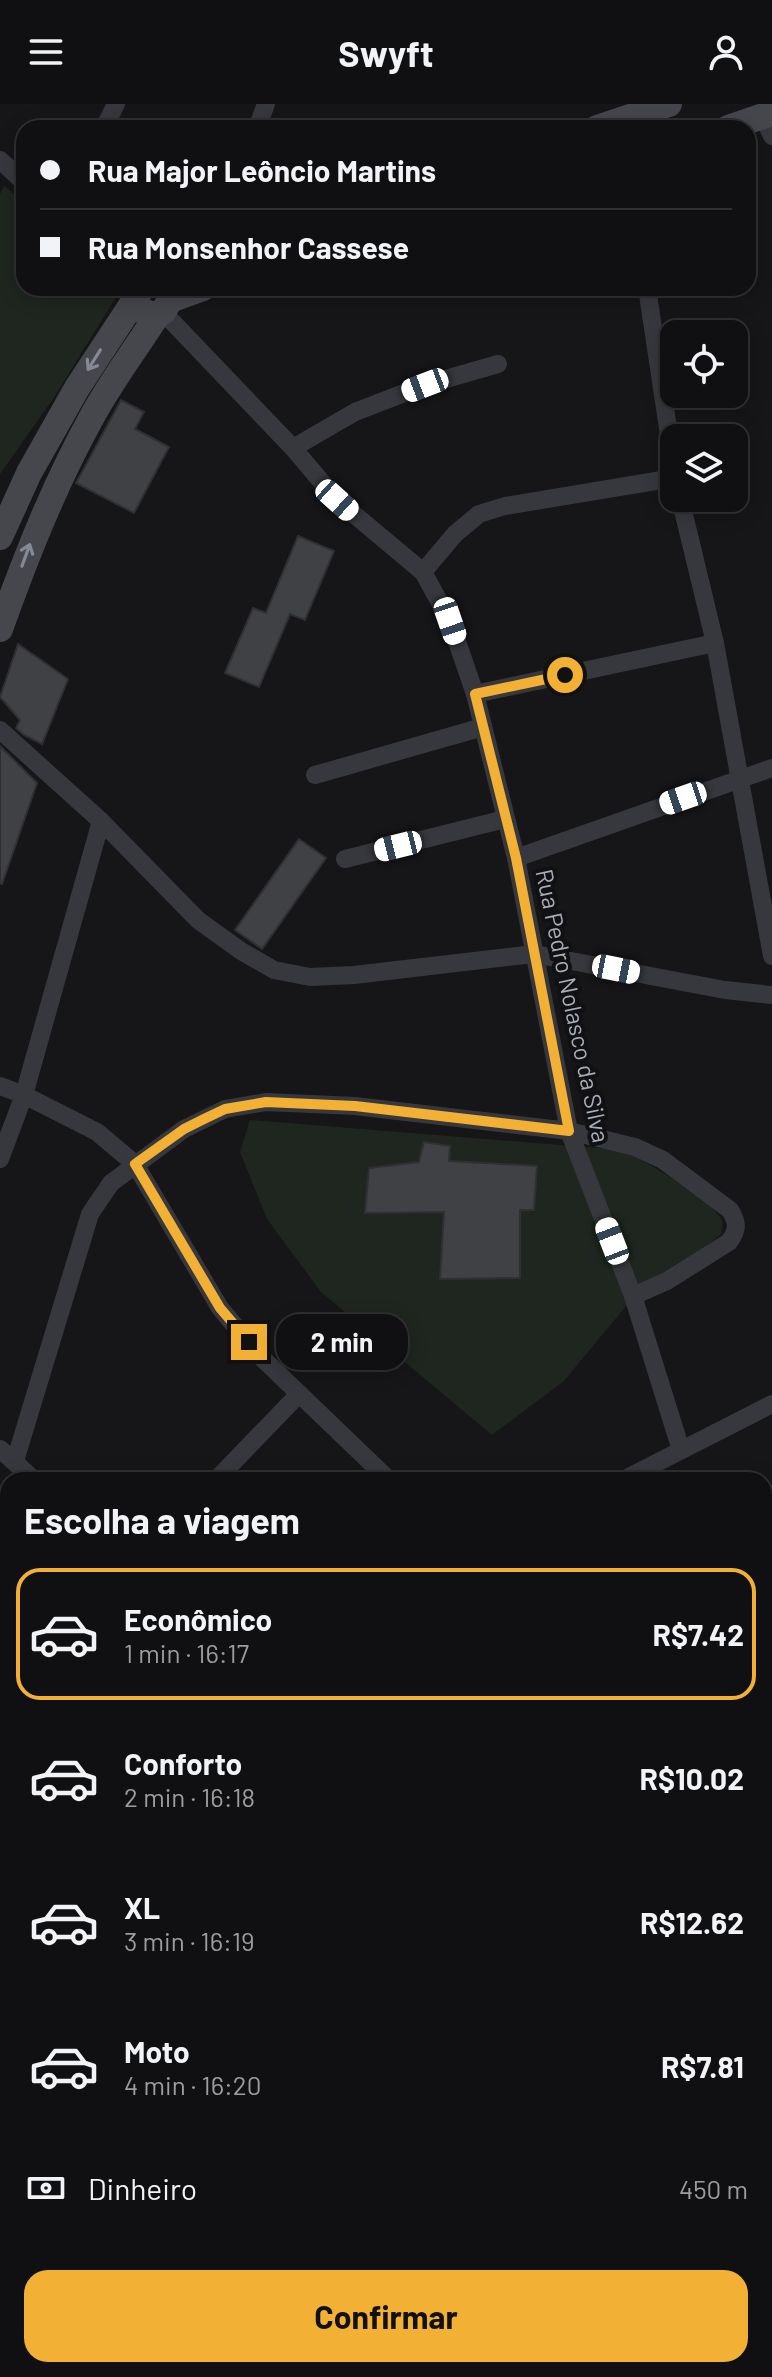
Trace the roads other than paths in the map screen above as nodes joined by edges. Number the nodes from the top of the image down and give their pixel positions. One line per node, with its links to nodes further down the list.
1 (669, 104): 2 (main road)
2 (628, 120)
3 (0, 160): 4 (street)
4 (16, 175)
5 (137, 296): 15 (main road, one-way to 15)
6 (140, 296): 9 (main road)
7 (184, 296): 9 (main road)
8 (648, 296): 11 (street)
9 (164, 304): 12 (street); 17 (main road, one-way to 9)
10 (498, 364): 12 (street)
11 (667, 424)
12 (293, 448): 16 (street)
13 (660, 480): 16 (street)
14 (683, 512): 18 (street)
15 (3, 525)
16 (423, 572): 19 (street, Rua Pedro Nolasco da Silva)
17 (0, 629)
18 (715, 643): 19 (street); 24 (street)
19 (475, 694): 20 (street, Rua Pedro Nolasco da Silva)
20 (483, 727): 23 (street); 25 (street, Rua Pedro Nolasco da Silva)
21 (0, 730): 26 (street)
22 (772, 768): 24 (street)
23 (315, 775)
24 (739, 778): 27 (street); 30 (street)
25 (505, 819): 27 (street, Rua Pedro Nolasco da Silva); 28 (street)
26 (101, 821): 29 (street); 33 (street)
27 (516, 858): 29 (street, Rua Pedro Nolasco da Silva)
28 (345, 859)
29 (534, 954): 31 (street); 34 (street, Rua Pedro Nolasco da Silva)
30 (772, 956)
31 (772, 995)
32 (0, 1086): 33 (street)
33 (24, 1095): 35 (street); 36 (street)
34 (569, 1131): 36 (street); 37 (street, Rua Pedro Nolasco da Silva); 37 (street)
35 (0, 1159)
36 (135, 1164): 38 (street); 41 (street)
37 (633, 1296): 40 (street, Rua Pedro Nolasco da Silva)
38 (299, 1394): 43 (street); 44 (street)
39 (772, 1404): 40 (street)
40 (681, 1450): 45 (street)
41 (7, 1455): 42 (street)
42 (25, 1472)
43 (224, 1472)
44 (381, 1472)
45 (638, 1472)

